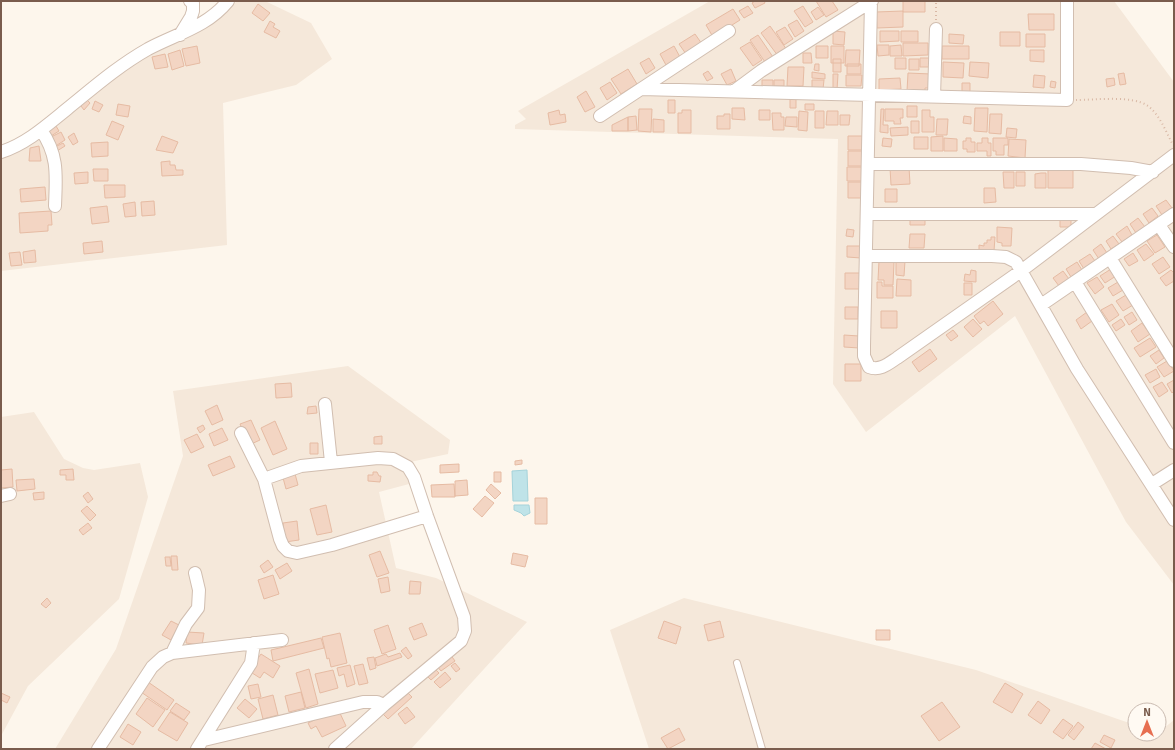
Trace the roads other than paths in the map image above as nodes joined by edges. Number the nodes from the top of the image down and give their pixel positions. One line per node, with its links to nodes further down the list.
1 (190, 1): 7 (street)
2 (228, 1): 7 (street)
3 (871, 1): 9 (street); 10 (street)
4 (1067, 1): 11 (street)
5 (936, 28): 11 (street)
6 (729, 31): 8 (street)
7 (180, 35): 13 (street)
8 (641, 89): 9 (street); 12 (street)
9 (734, 91): 10 (street)
10 (869, 95): 11 (street); 16 (street)
11 (934, 97)
12 (600, 116)
13 (41, 130): 14 (street); 20 (street)
14 (1, 152)
15 (1174, 155): 18 (street)
16 (868, 164): 17 (street); 21 (street)
17 (1131, 168): 18 (street); 19 (street)
18 (1153, 172): 19 (street)
19 (1138, 182): 22 (street)
20 (55, 206)
21 (867, 214): 22 (street); 26 (street)
22 (1095, 214): 28 (street)
23 (1174, 214): 24 (street)
24 (1159, 225): 25 (street); 27 (street)
25 (1174, 247)
26 (866, 256): 28 (street); 28 (street)
27 (1110, 258): 29 (street); 31 (street)
28 (1021, 271): 30 (street)
29 (1075, 282): 30 (street); 34 (street)
30 (1041, 305): 38 (street)
31 (1174, 361)
32 (325, 404): 35 (street)
33 (240, 433): 37 (street)
34 (1174, 442)
35 (330, 462): 37 (street); 39 (street)
36 (1174, 470): 38 (street)
37 (264, 478): 39 (street)
38 (1152, 484): 40 (street)
39 (426, 516): 47 (street)
40 (1174, 520)
41 (195, 574): 44 (street)
42 (282, 640): 43 (street)
43 (254, 644): 44 (street); 49 (street)
44 (172, 653): 50 (street)
45 (737, 663): 52 (lane)
46 (363, 702): 47 (street); 48 (street); 49 (street)
47 (384, 705): 48 (street)
48 (367, 720): 51 (street)
49 (201, 745)
50 (98, 749)
51 (335, 749)
52 (762, 749)

